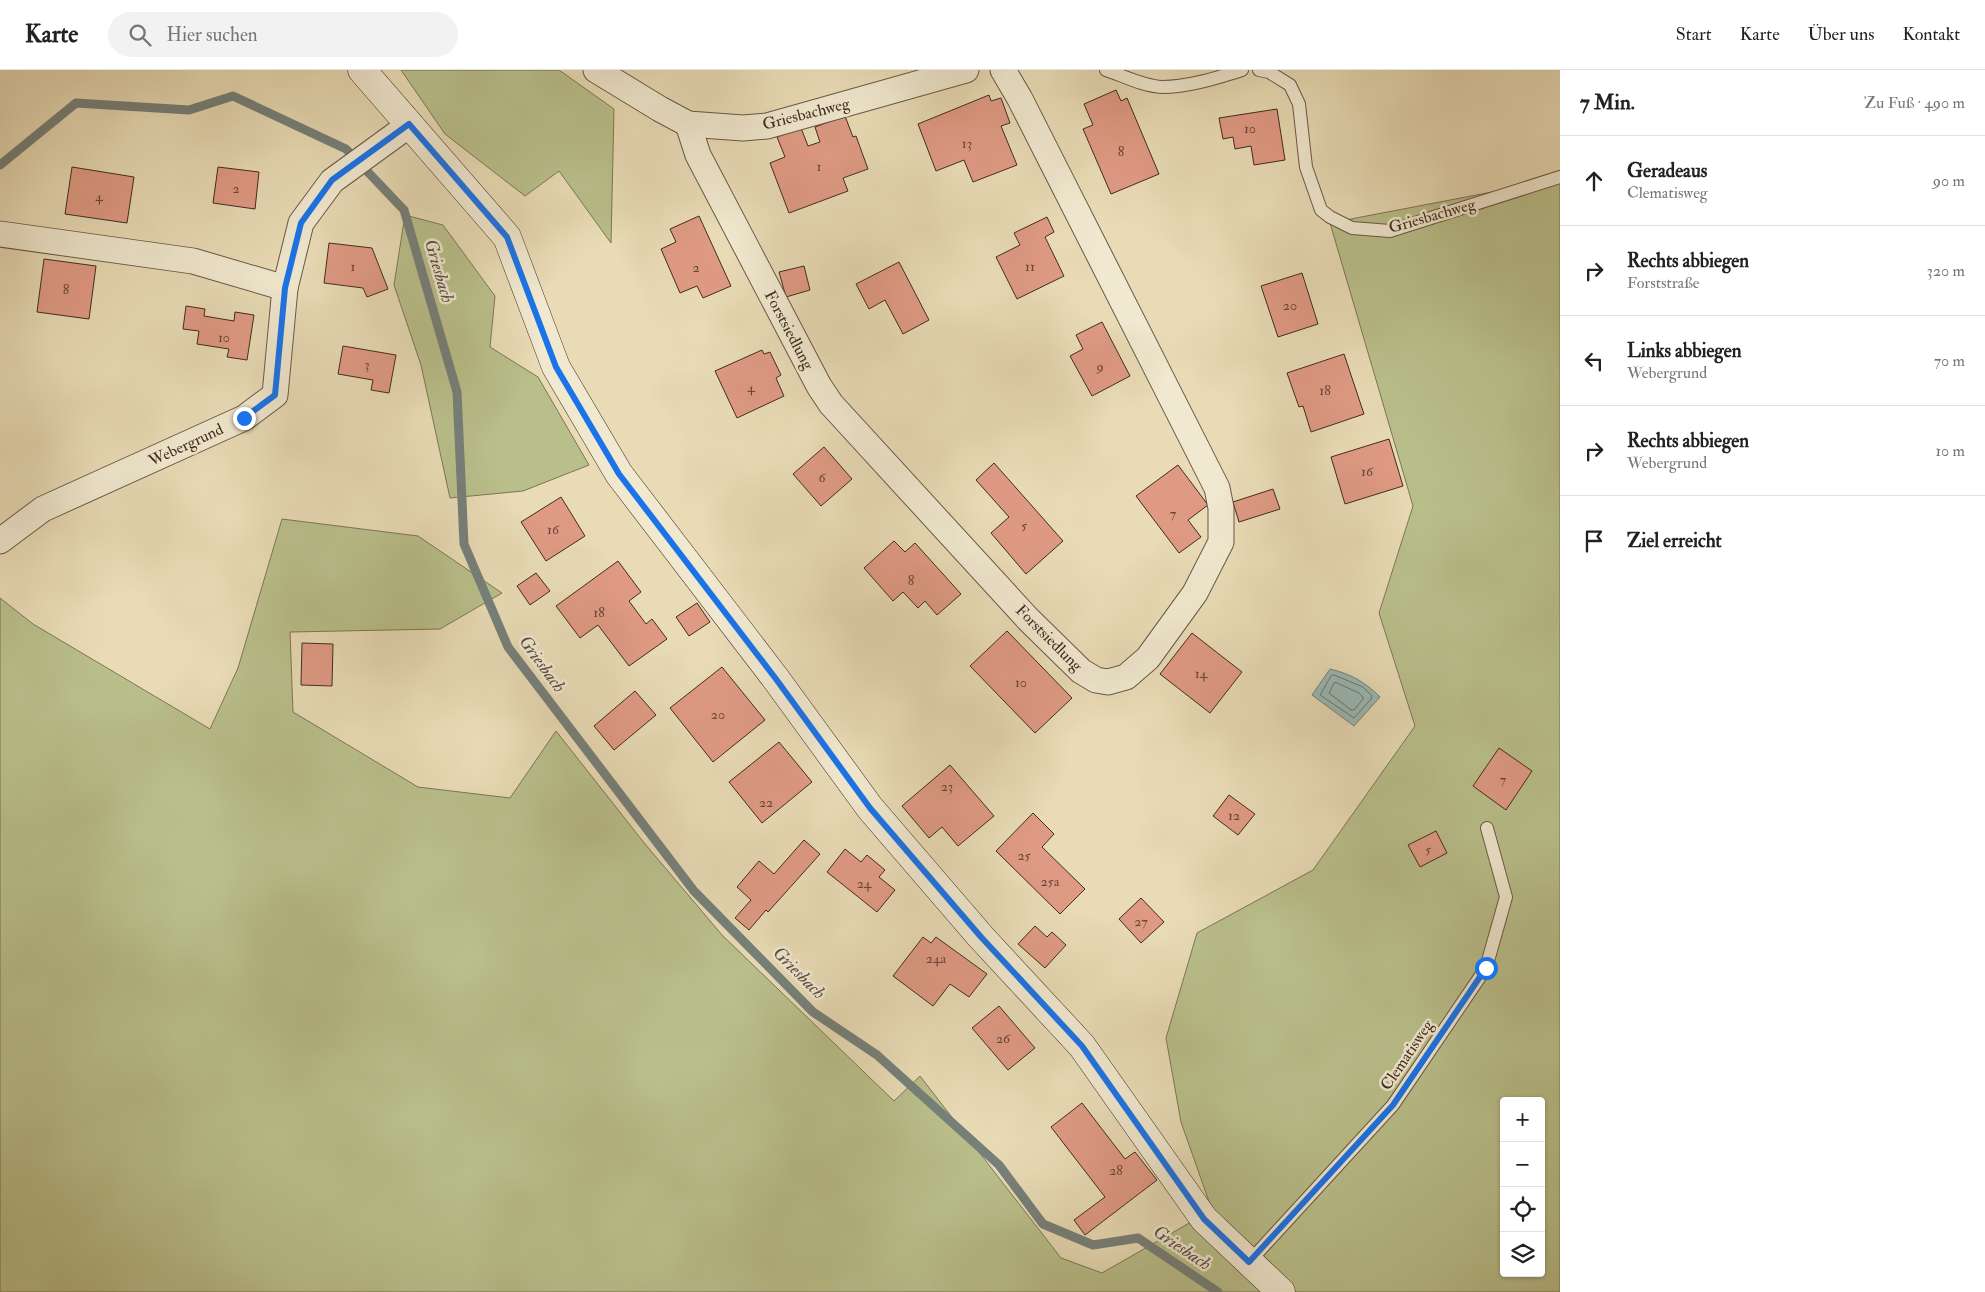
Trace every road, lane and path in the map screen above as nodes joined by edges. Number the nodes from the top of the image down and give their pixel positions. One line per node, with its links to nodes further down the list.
1 (362, 70): 8 (street)
2 (596, 70): 9 (street, Griesbachweg)
3 (966, 70): 9 (street, Griesbachweg)
4 (1002, 70): 9 (street, Forstsiedlung)
5 (1106, 70): 6 (lane)
6 (1242, 70)
7 (1259, 70): 10 (lane, Griesbachweg)
8 (409, 124): 12 (street, Webergrund); 15 (street)
9 (688, 124)
10 (1560, 177)
11 (0, 234): 12 (street)
12 (285, 288): 13 (street, Webergrund)
13 (0, 541)
14 (1488, 828): 15 (lane, Clematisweg)
15 (1249, 1262): 16 (street)
16 (1281, 1292)

